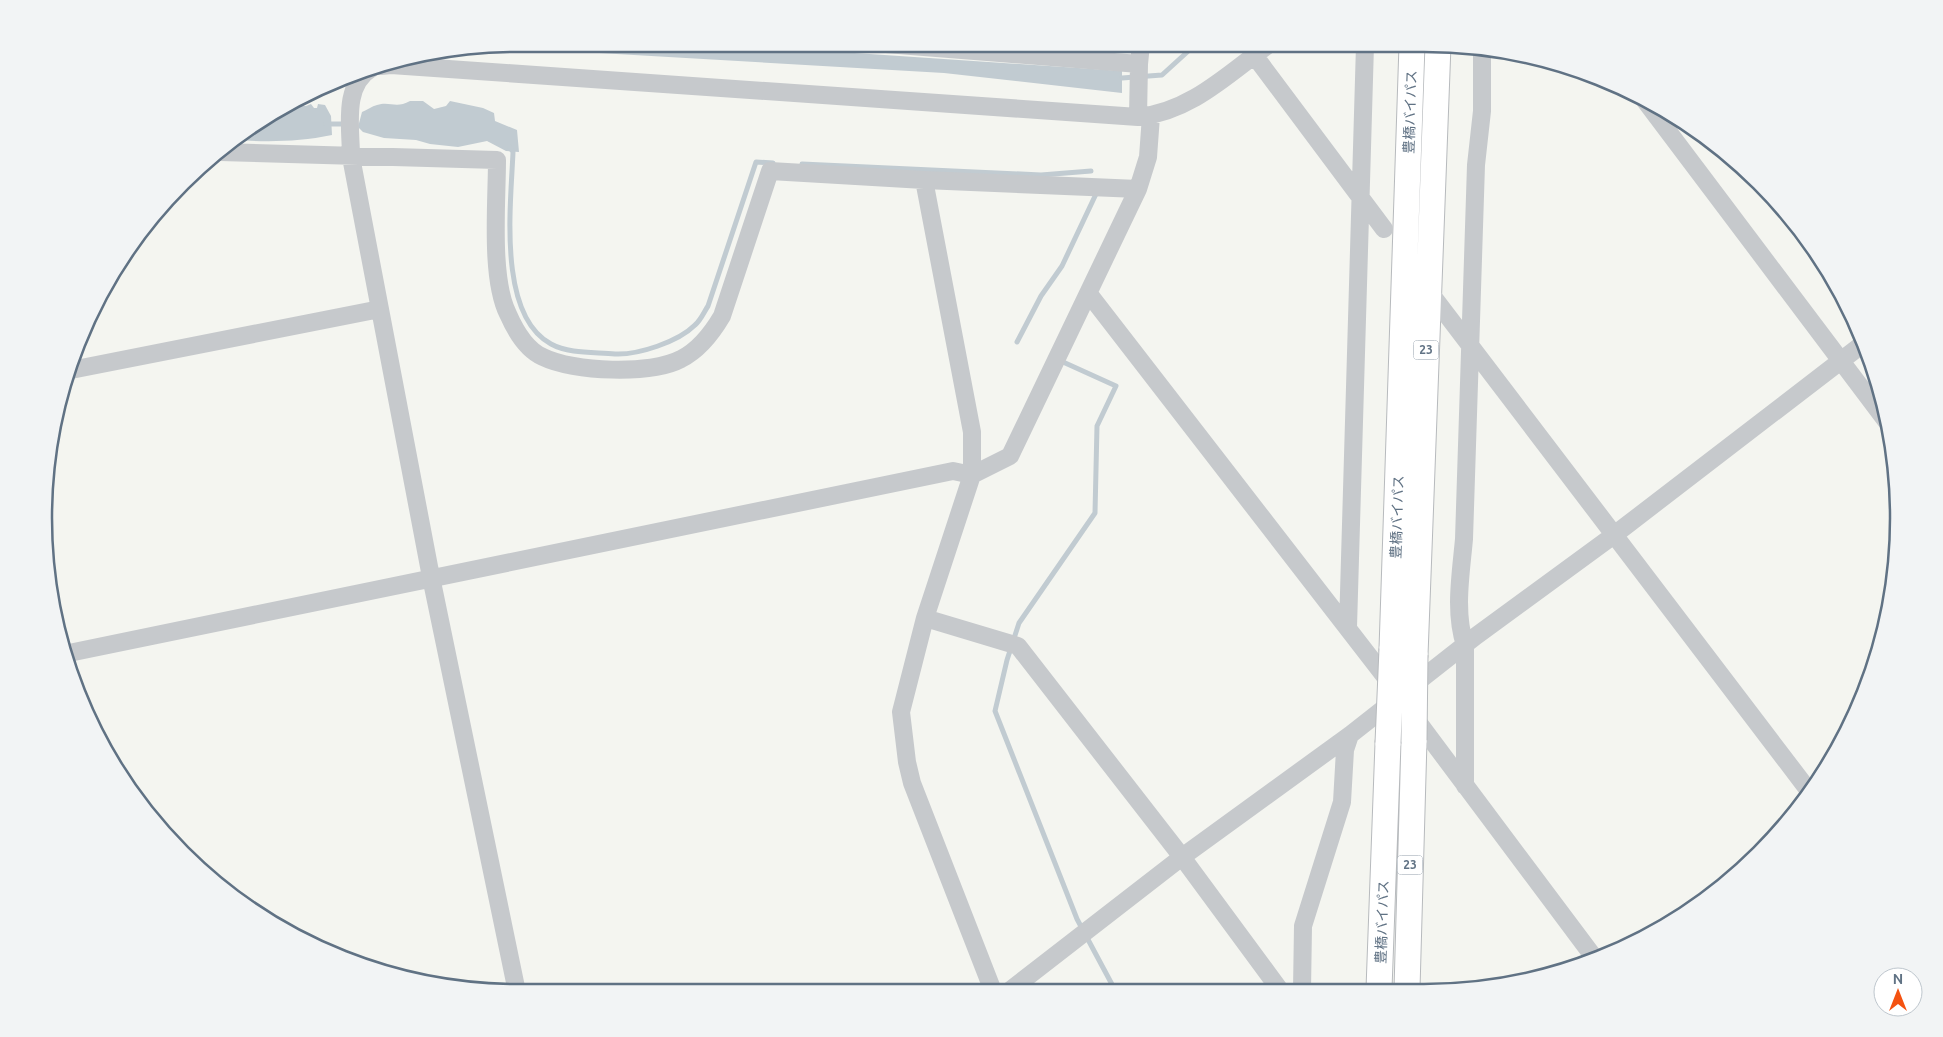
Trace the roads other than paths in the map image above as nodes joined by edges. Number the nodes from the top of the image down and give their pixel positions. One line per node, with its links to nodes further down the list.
1 (978, 52): 10 (street)
2 (1140, 52): 10 (street)
3 (1258, 52): 7 (street)
4 (1365, 52): 18 (street)
5 (1412, 52): 48 (highway, 豊橋バイパス / 23, bridge)
6 (1438, 52): 49 (highway, 豊橋バイパス / 23, bridge)
7 (1254, 55): 13 (street); 18 (street)
8 (1482, 56): 23 (street)
9 (407, 66): 13 (street)
10 (1139, 66): 13 (street)
11 (350, 84): 15 (street)
12 (1654, 113): 25 (street)
13 (1145, 117): 17 (street)
14 (231, 152): 15 (street)
15 (350, 157): 16 (street); 22 (street)
16 (924, 180): 17 (street); 28 (street)
17 (1138, 189): 20 (street)
18 (1360, 196): 19 (street); 32 (street)
19 (1384, 229)
20 (1088, 294): 28 (street); 32 (street)
21 (1434, 298): 23 (street)
22 (380, 309): 26 (street); 30 (street)
23 (1469, 343): 29 (street); 33 (street)
24 (1858, 348): 25 (street)
25 (1841, 360): 27 (street); 29 (street)
26 (77, 369)
27 (1878, 409)
28 (972, 474): 30 (street); 31 (street)
29 (1614, 535): 33 (street); 38 (street)
30 (431, 577): 34 (street); 43 (street)
31 (925, 618): 39 (street); 44 (street)
32 (1348, 627): 35 (street)
33 (1465, 645): 35 (street); 37 (street)
34 (72, 652)
35 (1400, 696): 36 (street); 37 (street)
36 (1350, 735): 39 (street); 47 (street)
37 (1465, 786): 40 (street)
38 (1805, 786)
39 (1182, 857): 45 (street); 46 (street)
40 (1584, 944): 41 (street); 42 (street)
41 (1591, 954)
42 (1587, 955)
43 (515, 984)
44 (990, 984)
45 (1018, 984)
46 (1276, 984)
47 (1302, 984)
48 (1379, 984)
49 (1406, 984)

